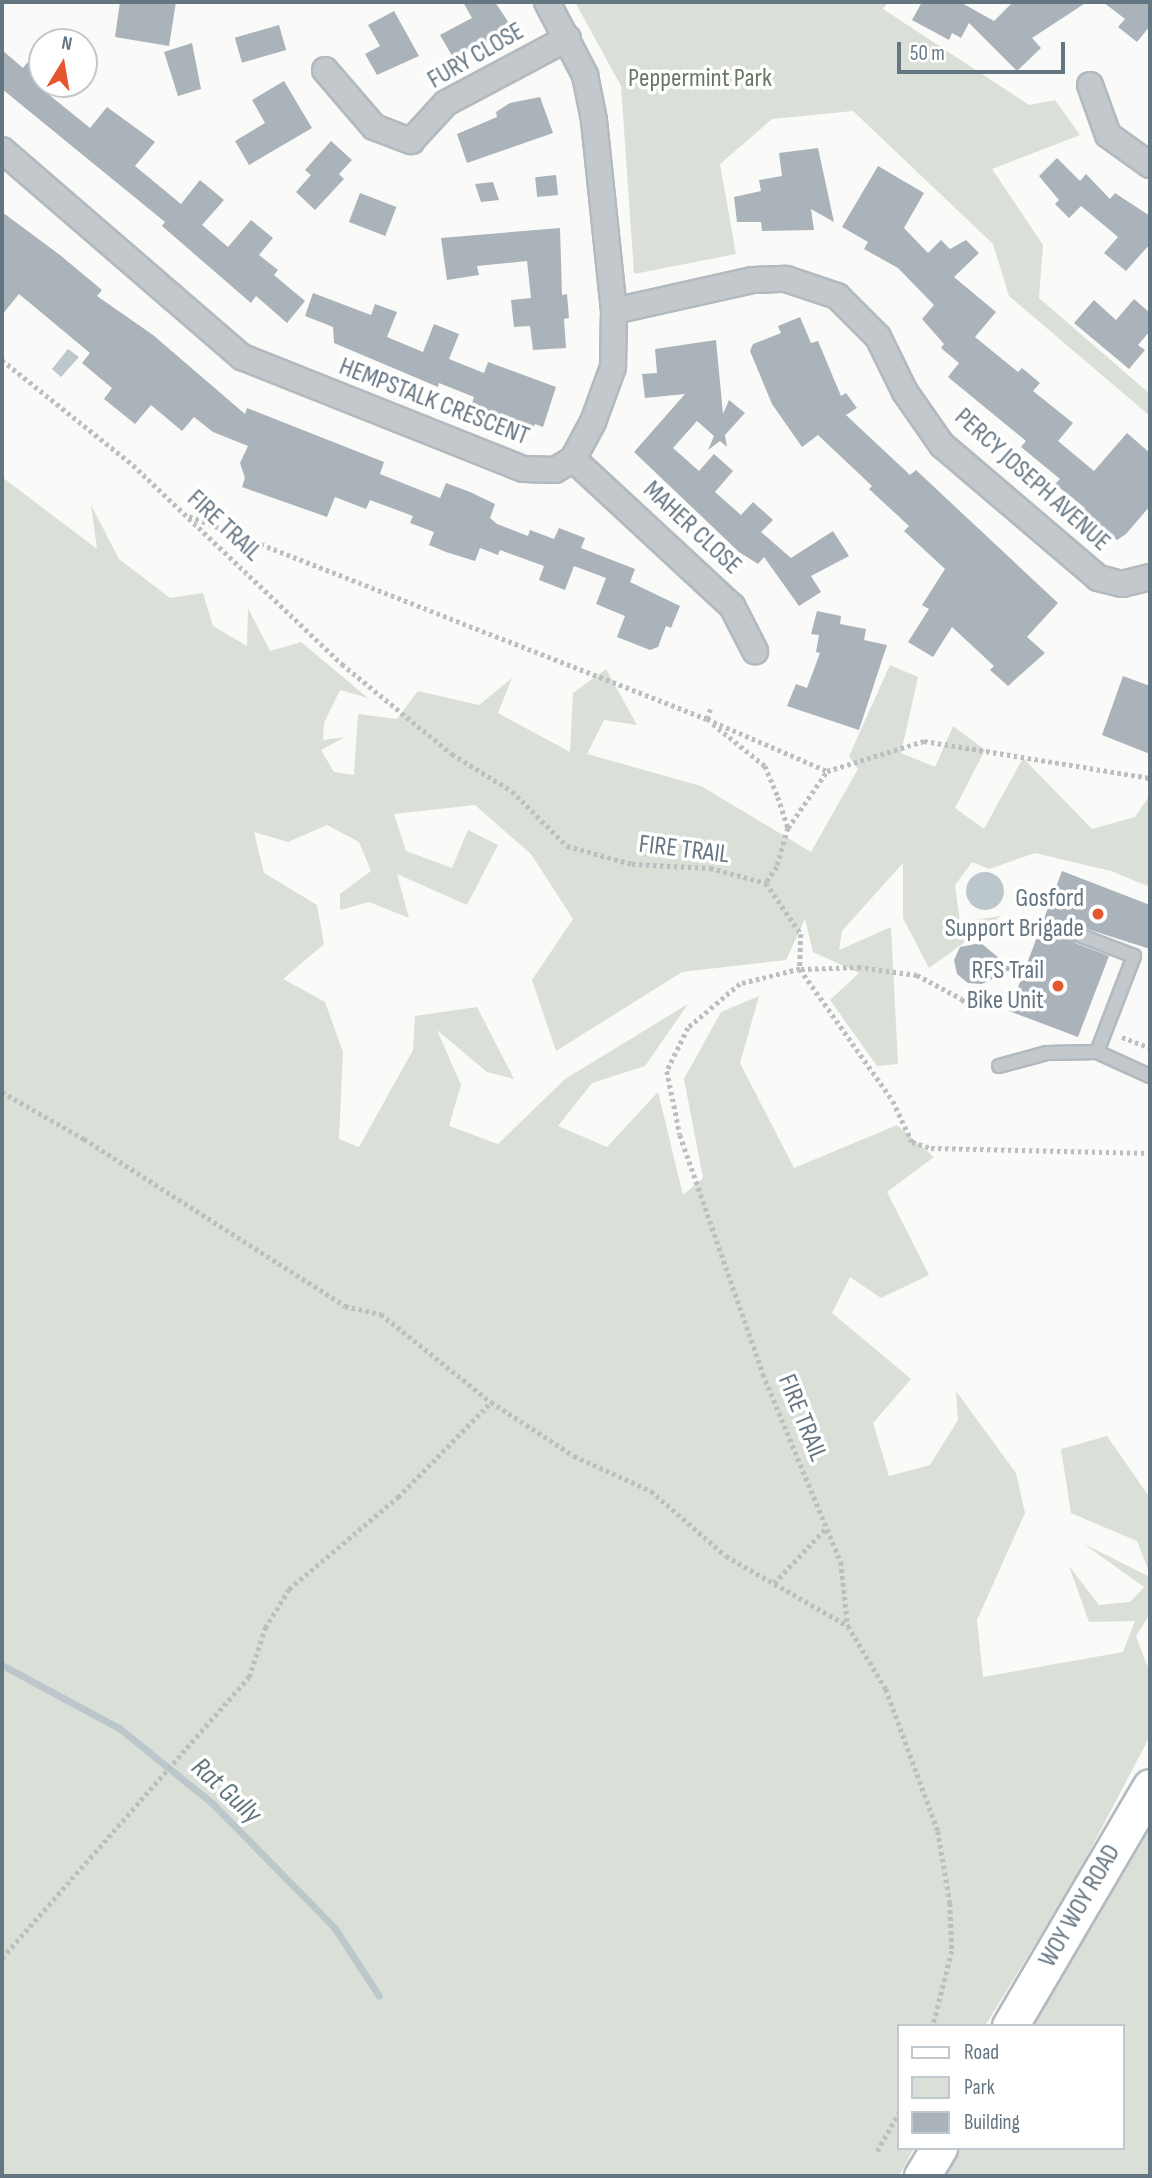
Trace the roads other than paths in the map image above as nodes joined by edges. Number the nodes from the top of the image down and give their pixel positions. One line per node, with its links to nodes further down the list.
1 (547, 2): 2 (street)
2 (568, 38): 3 (street, FURY CLOSE); 7 (street)
3 (325, 70)
4 (1090, 85): 6 (street)
5 (2, 150): 8 (street, HEMPSTALK CRESCENT)
6 (1150, 165)
7 (614, 311): 8 (street); 9 (street, PERCY JOSEPH AVENUE)
8 (573, 459): 10 (street, MAHER CLOSE)
9 (1150, 577)
10 (755, 651)
11 (1079, 935): 12 (lane)
12 (1097, 1052): 13 (lane); 14 (lane)
13 (999, 1066)
14 (1150, 1076)
15 (1150, 1787): 16 (main road, WOY WOY ROAD)
16 (1011, 2024)
17 (938, 2150): 18 (main road)
18 (922, 2176)

